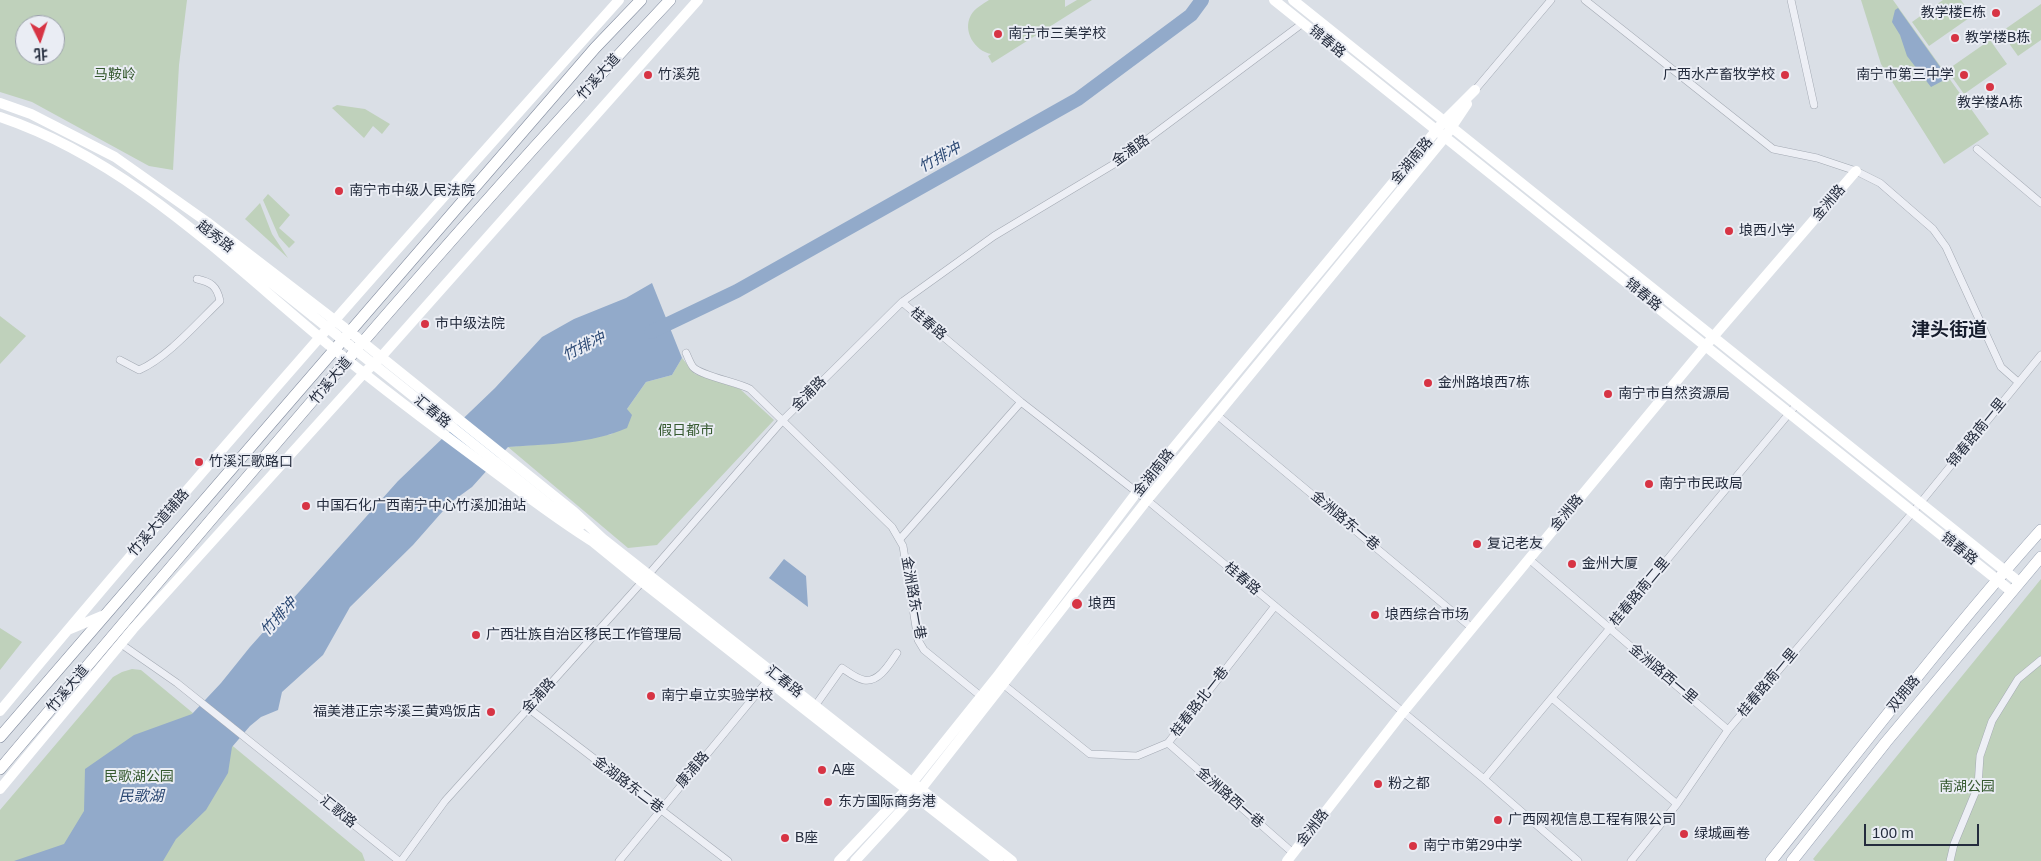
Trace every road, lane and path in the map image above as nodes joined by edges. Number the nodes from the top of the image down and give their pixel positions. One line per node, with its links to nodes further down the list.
1 (619, 0): 27 (main road, 竹溪大道辅路)
2 (641, 0): 28 (main road, 竹溪大道)
3 (670, 0): 31 (main road, 竹溪大道)
4 (698, 0): 36 (main road)
5 (1292, 0): 15 (main road, 锦春路)
6 (1551, 0): 11 (street, 金湖南路)
7 (1585, 0): 22 (street)
8 (1791, 0): 13 (street)
9 (1276, 1): 10 (main road, 锦春路)
10 (1303, 23): 16 (main road, 锦春路); 25 (street, 金浦路)
11 (1475, 90): 15 (main road, 金湖南路)
12 (0, 103): 18 (main road)
13 (1814, 105)
14 (0, 116): 20 (main road)
15 (1448, 125): 16 (main road, 金湖南路); 17 (main road, 金湖南路); 30 (main road, 锦春路)
16 (1437, 130): 17 (main road, 锦春路); 46 (main road, 金湖南路)
17 (1445, 137): 32 (main road, 锦春路); 44 (main road, 金湖南路)
18 (84, 140): 21 (main road); 27 (main road)
19 (1977, 149): 23 (street)
20 (78, 151): 21 (main road); 29 (main road)
21 (113, 164): 26 (main road, 越秀路)
22 (1856, 171): 30 (main road, 金洲路); 40 (street)
23 (2041, 203)
24 (197, 279): 37 (street)
25 (902, 302): 41 (street, 桂春路); 45 (street, 金浦路)
26 (313, 316): 52 (main road, 汇春路, bridge)
27 (333, 320): 28 (main road); 29 (main road, 竹溪大道辅路)
28 (350, 332): 31 (main road); 33 (main road, 竹溪大道)
29 (320, 336): 33 (main road); 63 (main road, 竹溪大道辅路)
30 (1713, 337): 32 (main road, 金洲路); 42 (main road, 锦春路)
31 (363, 343): 36 (main road); 38 (main road, 竹溪大道)
32 (1706, 346): 43 (main road, 锦春路); 54 (main road, 金洲路)
33 (336, 350): 38 (main road); 59 (main road, 竹溪大道)
34 (686, 352): 45 (street, 金洲路东一巷)
35 (2041, 355): 40 (street, 锦春路南一里)
36 (381, 357): 39 (main road); 52 (main road)
37 (120, 360)
38 (349, 360): 39 (main road); 66 (main road, 竹溪大道)
39 (364, 373): 52 (main road); 61 (main road)
40 (2018, 382): 48 (street, 锦春路南一里)
41 (1021, 402): 46 (street, 桂春路); 51 (street)
42 (1797, 404): 43 (street, 桂春路南二里); 48 (main road, 锦春路)
43 (1790, 413): 49 (main road, 锦春路); 62 (street, 桂春路南二里)
44 (1217, 415): 47 (main road, 金湖南路); 60 (street, 金洲路东一巷)
45 (783, 420): 51 (street, 金洲路东一巷); 56 (street, 金浦路)
46 (1137, 492): 47 (street, 桂春路); 70 (main road, 金湖南路)
47 (1147, 500): 58 (street, 桂春路); 69 (main road, 金湖南路)
48 (1920, 503): 49 (street, 锦春路南一里); 55 (main road, 锦春路)
49 (1914, 512): 55 (main road, 锦春路); 77 (street, 桂春路南一里)
50 (2041, 530): 55 (main road, 双拥路)
51 (900, 539): 70 (street, 金洲路东一巷)
52 (601, 542): 56 (main road, 汇春路)
53 (2041, 557): 57 (main road, 双拥路)
54 (1528, 560): 60 (main road, 金洲路); 62 (street, 金洲路西一里)
55 (2001, 575): 57 (main road, 锦春路); 97 (main road, 双拥路)
56 (645, 579): 68 (main road, 汇春路); 73 (main road, 汇春路); 74 (street, 金浦路)
57 (2015, 586): 98 (main road, 双拥路)
58 (1275, 606): 76 (street, 桂春路); 79 (street, 桂春路北一巷)
59 (104, 615): 63 (main road); 78 (main road, 竹溪大道)
60 (1472, 628): 76 (main road, 金洲路)
61 (133, 629): 64 (main road); 66 (main road)
62 (1610, 629): 71 (street, 桂春路南二里); 77 (street, 金洲路西一里)
63 (66, 631): 75 (main road, 竹溪大道辅路)
64 (120, 644): 80 (main road); 88 (street, 汇歌路)
65 (898, 653): 73 (street)
66 (94, 658): 81 (main road, 竹溪大道)
67 (2041, 660): 99 (street)
68 (768, 680): 84 (main road, 汇春路); 86 (street, 康浦路)
69 (1004, 685): 72 (main road, 金湖南路); 79 (street, 桂春路北一巷)
70 (981, 696): 72 (street, 金洲路东一巷); 84 (main road, 金湖南路)
71 (1552, 698): 82 (street, 桂春路南二里); 85 (street)
72 (990, 703): 84 (main road, 金湖南路)
73 (815, 706): 84 (main road, 汇春路)
74 (528, 708): 86 (street, 金湖路东二巷); 88 (street, 金浦路)
75 (0, 711)
76 (1403, 712): 82 (street, 桂春路); 87 (main road, 金洲路)
77 (1728, 730): 85 (street, 桂春路南一里)
78 (0, 737)
79 (1168, 743): 87 (street, 金洲路西一巷)
80 (36, 744): 81 (main road); 83 (main road)
81 (4, 765)
82 (1484, 779): 95 (street, 桂春路)
83 (0, 789)
84 (914, 789): 91 (main road, 金湖南路); 92 (main road, 金湖南路); 93 (main road, 汇春路); 94 (main road, 汇春路)
85 (1677, 804): 96 (street, 桂春路南一里)
86 (661, 810): 89 (street, 康浦路); 90 (street, 金湖路东二巷)
87 (1290, 857)
88 (400, 861)
89 (619, 861)
90 (728, 861)
91 (839, 861)
92 (855, 861)
93 (998, 861)
94 (1012, 861)
95 (1578, 861)
96 (1632, 861)
97 (1771, 861)
98 (1792, 861)
99 (1950, 861)

